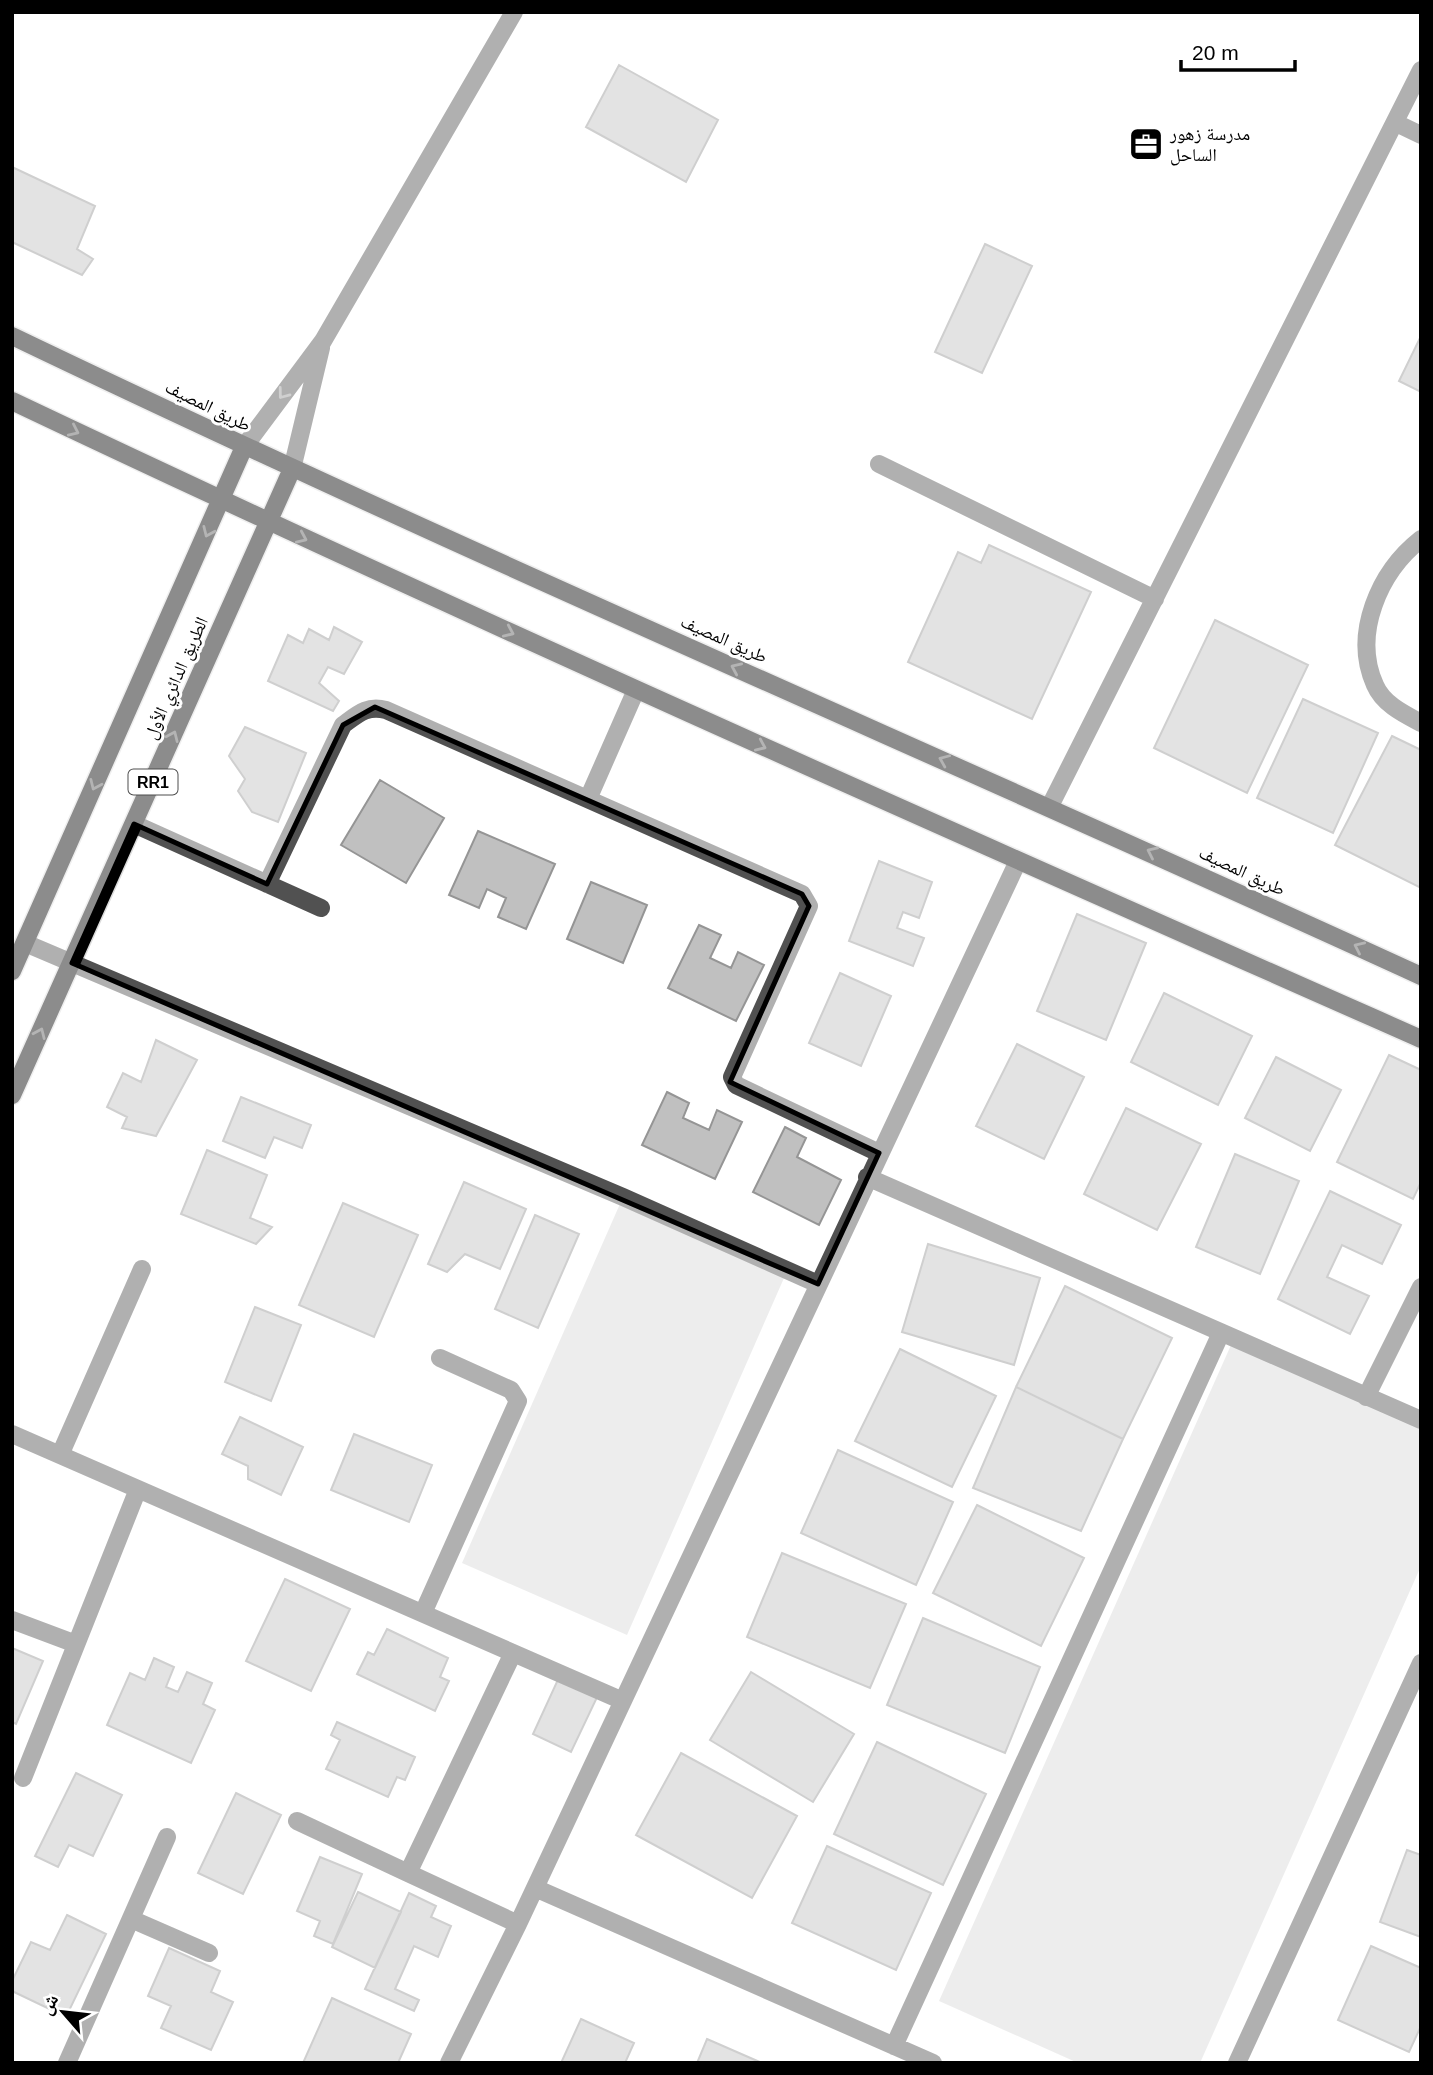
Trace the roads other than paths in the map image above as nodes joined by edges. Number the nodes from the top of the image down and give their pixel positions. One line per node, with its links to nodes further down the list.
1 (514, 12): 6 (street)
2 (1421, 70): 3 (street)
3 (1396, 123): 4 (street); 14 (street)
4 (1421, 135)
5 (12, 336): 8 (main road, طريق المصيف)
6 (323, 341): 8 (street, one-way to 8); 10 (street)
7 (12, 401): 11 (main road, one-way to 11)
8 (244, 447): 10 (main road, طريق المصيف); 11 (main road, الطريق الدائري الأول / RR1)
9 (879, 464): 14 (street)
10 (292, 469): 12 (main road, الطريق الدائري الأول / RR1); 18 (main road, طريق المصيف, one-way to 10)
11 (222, 501): 12 (main road); 23 (main road, الطريق الدائري الأول / RR1, one-way to 23)
12 (269, 523): 15 (main road, one-way to 15); 19 (main road, الطريق الدائري الأول / RR1, one-way to 12)
13 (1421, 539): 16 (street)
14 (1155, 599): 18 (street)
15 (636, 690): 17 (street); 20 (main road, one-way to 20)
16 (1421, 723)
17 (588, 799): 21 (street); 29 (street)
18 (1050, 806): 26 (main road, طريق المصيف, one-way to 18)
19 (134, 824): 21 (street); 24 (main road, الطريق الدائري الأول / RR1)
20 (1018, 861): 27 (main road); 29 (street)
21 (267, 884): 22 (street)
22 (321, 908)
23 (25, 943): 24 (street); 25 (main road, الطريق الدائري الأول / RR1)
24 (72, 963): 28 (main road, الطريق الدائري الأول / RR1, one-way to 24); 32 (street)
25 (12, 971)
26 (1421, 976)
27 (1421, 1039)
28 (12, 1095)
29 (879, 1153): 30 (street)
30 (867, 1177): 32 (street); 34 (street)
31 (142, 1269): 39 (street)
32 (818, 1283): 46 (street)
33 (1421, 1287): 36 (street)
34 (1221, 1333): 36 (street); 55 (street)
35 (440, 1358): 41 (street)
36 (1366, 1397): 37 (street)
37 (1421, 1420)
38 (12, 1434): 39 (street)
39 (60, 1455): 40 (street)
40 (138, 1489): 41 (street); 43 (street)
41 (423, 1613): 44 (street)
42 (12, 1620): 43 (street)
43 (76, 1644): 47 (street)
44 (513, 1653): 46 (street); 50 (street)
45 (1421, 1663): 59 (street)
46 (623, 1701): 51 (street)
47 (23, 1777)
48 (296, 1821): 50 (street)
49 (167, 1837): 52 (street)
50 (408, 1873): 53 (street)
51 (535, 1888): 53 (street); 55 (street)
52 (131, 1919): 54 (street); 56 (street)
53 (519, 1924): 57 (street)
54 (209, 1954)
55 (894, 2046): 58 (street)
56 (67, 2063)
57 (449, 2063)
58 (933, 2063)
59 (1237, 2063)

